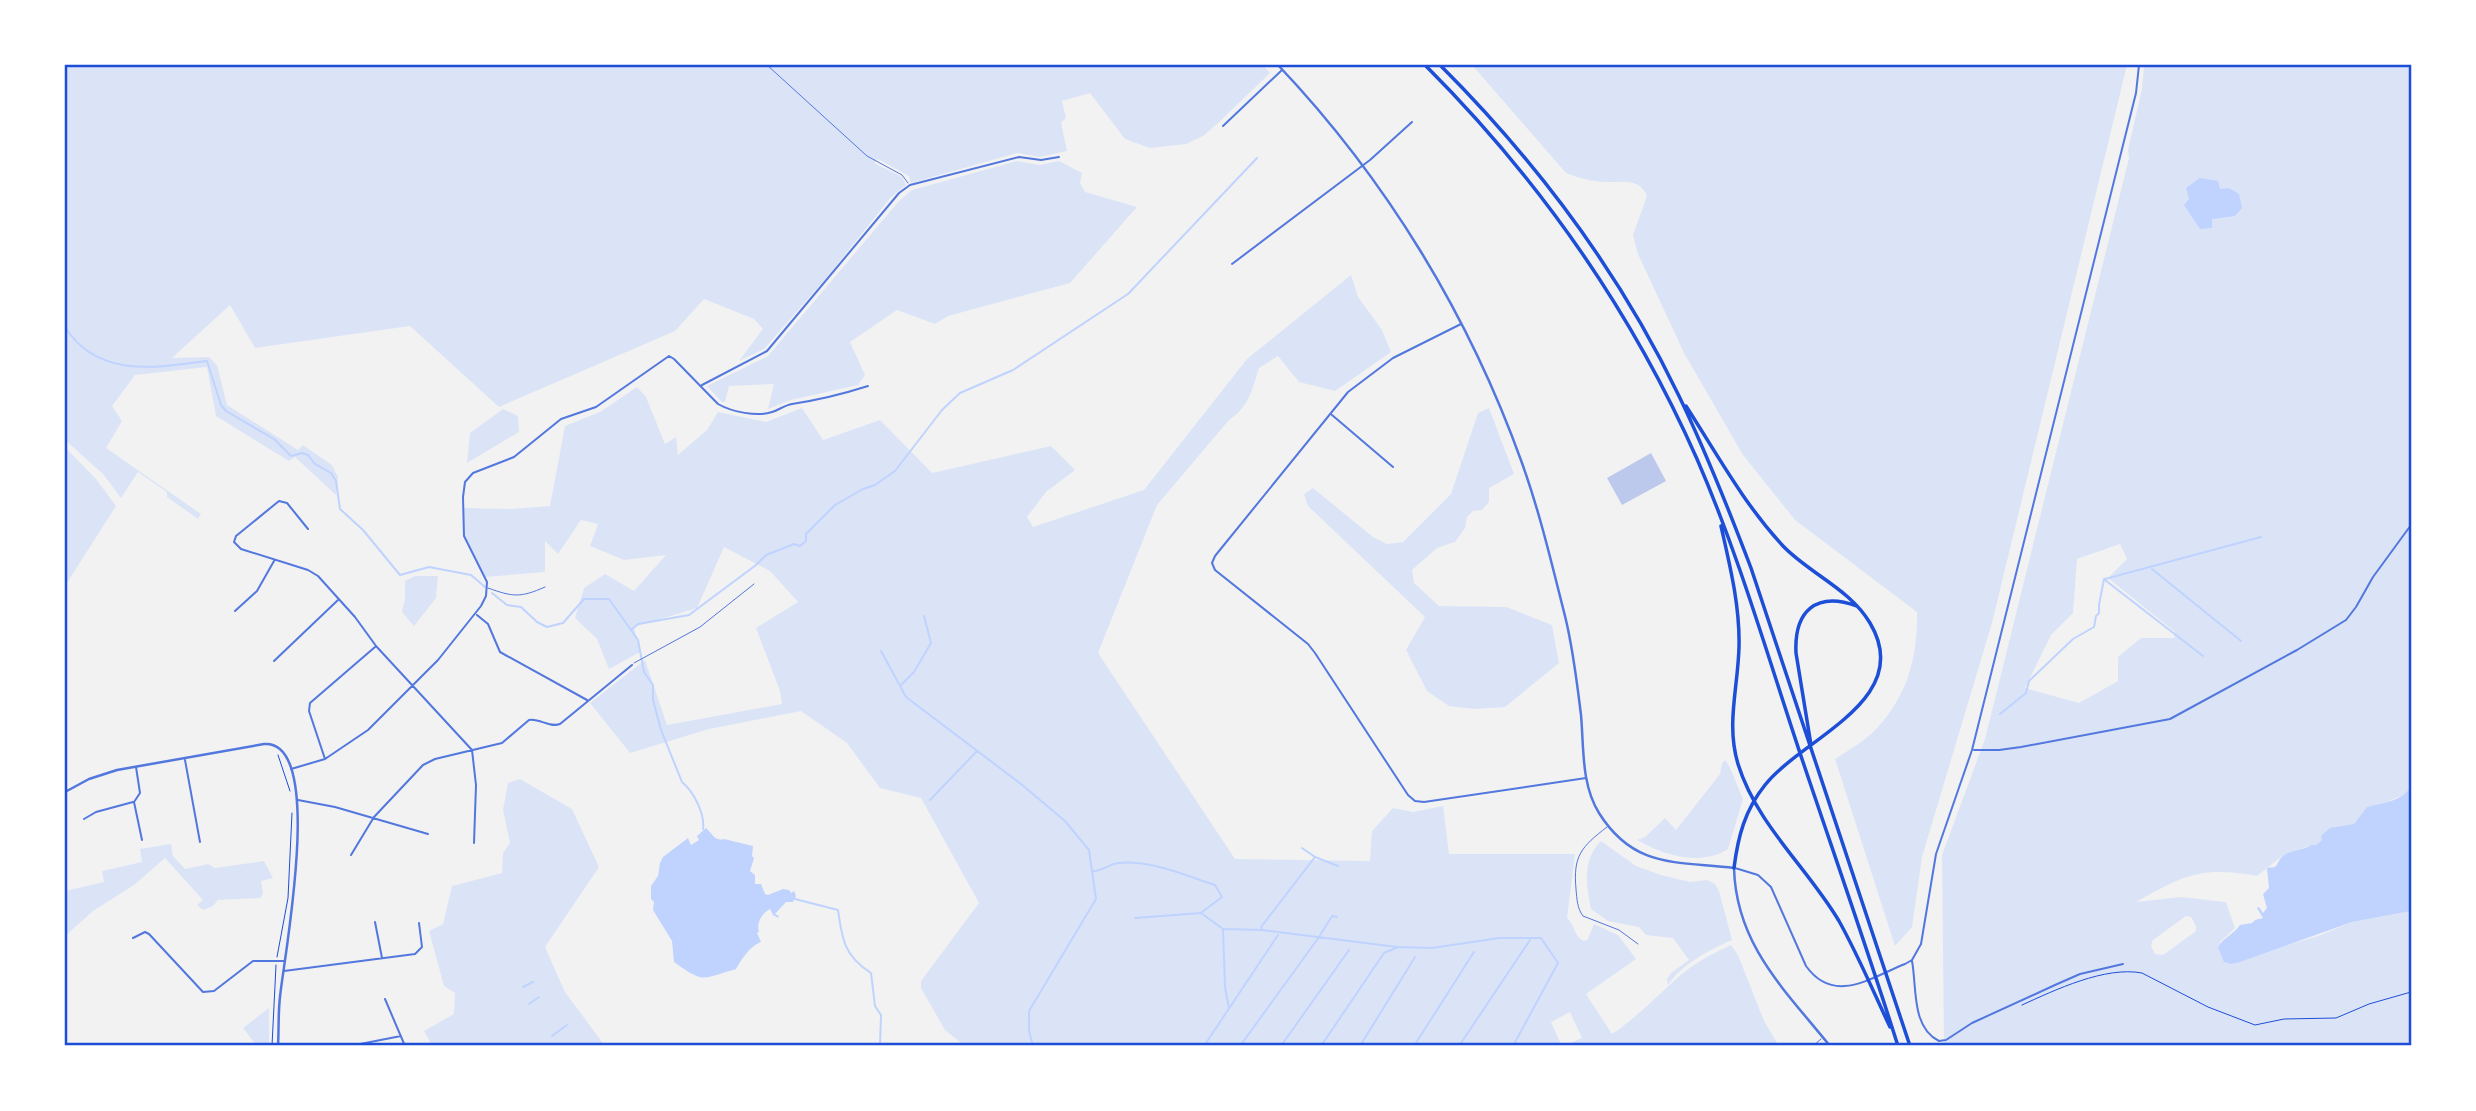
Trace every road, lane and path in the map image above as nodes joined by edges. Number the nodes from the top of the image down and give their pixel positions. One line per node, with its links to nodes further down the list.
1 (767, 65): 11 (lane)
2 (1278, 65): 6 (street)
3 (1425, 65): 19 (highway)
4 (1440, 65): 16 (highway)
5 (2139, 65): 37 (street)
6 (1282, 70): 8 (street); 10 (street)
7 (1412, 122): 10 (street)
8 (1223, 126)
9 (1059, 157): 11 (street)
10 (1362, 165): 12 (street); 13 (street)
11 (909, 185): 14 (street)
12 (1233, 264)
13 (1461, 323): 17 (street); 43 (street)
14 (701, 386): 15 (street); 25 (street)
15 (868, 386)
16 (1679, 396): 27 (highway); 35 (highway)
17 (1331, 414): 18 (street); 43 (street)
18 (1394, 467)
19 (1717, 510): 47 (highway); 74 (highway)
20 (2411, 525): 37 (street)
21 (308, 529): 22 (street)
22 (274, 560): 26 (street); 28 (street)
23 (754, 584): 32 (lane)
24 (545, 587): 25 (lane)
25 (488, 588): 29 (street)
26 (338, 599): 30 (street); 31 (street)
27 (1858, 607): 35 (highway); 47 (highway)
28 (235, 611)
29 (476, 614): 33 (street); 34 (street)
30 (376, 646): 33 (street); 40 (street)
31 (274, 661)
32 (632, 665): 34 (street)
33 (412, 685): 36 (street); 40 (street)
34 (589, 701): 36 (street)
35 (1807, 732): 82 (highway)
36 (472, 750): 50 (street); 56 (street)
37 (1972, 750): 65 (street)
38 (275, 751): 45 (path)
39 (185, 757): 41 (street); 42 (street); 55 (street)
40 (325, 759): 42 (street)
41 (136, 766): 44 (street); 48 (street)
42 (290, 770): 46 (street)
43 (1586, 778): 52 (street)
44 (65, 792)
45 (291, 796)
46 (298, 800): 50 (street); 66 (street)
47 (1754, 800): 58 (highway); 74 (highway)
48 (134, 802): 51 (street); 54 (street)
49 (293, 808): 64 (path)
50 (374, 817): 53 (street); 57 (street)
51 (84, 819)
52 (1609, 826): 58 (street); 62 (lane)
53 (428, 834)
54 (142, 840)
55 (200, 842)
56 (474, 843)
57 (351, 855)
58 (1734, 868): 65 (street); 73 (street)
59 (375, 922): 63 (street)
60 (419, 923): 63 (street)
61 (133, 938): 64 (street)
62 (1638, 944)
63 (382, 959): 68 (street)
64 (276, 960): 66 (street); 75 (path)
65 (1912, 960): 67 (street)
66 (285, 961): 68 (street)
67 (2123, 964)
68 (283, 971): 76 (street)
69 (2411, 992): 71 (path)
70 (385, 999): 72 (street)
71 (2022, 1005)
72 (401, 1036): 77 (street); 78 (street)
73 (1823, 1037): 79 (lane); 80 (street)
74 (1896, 1041): 81 (highway)
75 (272, 1046)
76 (278, 1046)
77 (350, 1046)
78 (405, 1046)
79 (1813, 1046)
80 (1830, 1046)
81 (1898, 1046)
82 (1910, 1046)

